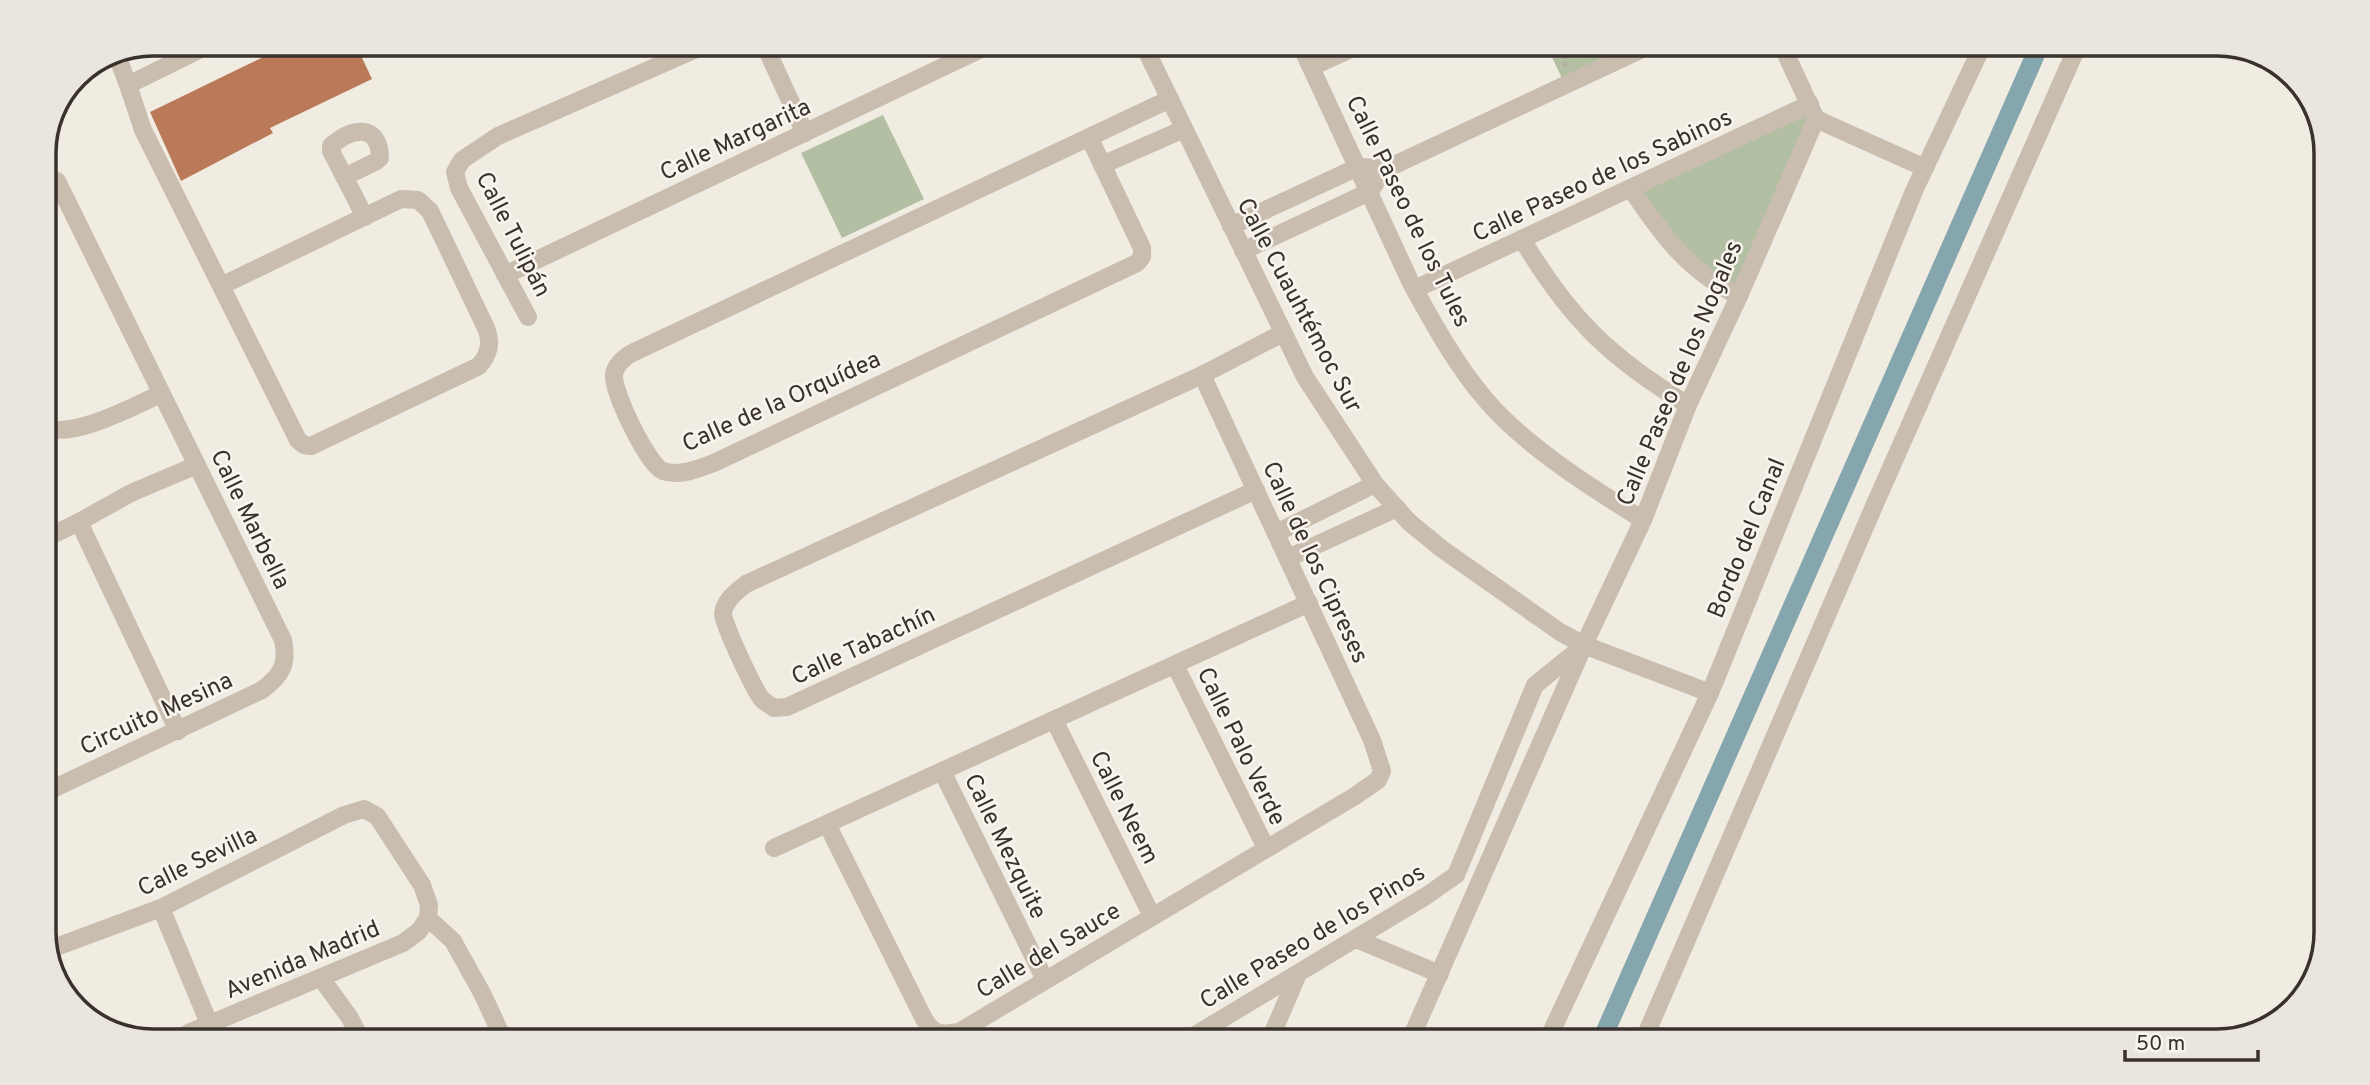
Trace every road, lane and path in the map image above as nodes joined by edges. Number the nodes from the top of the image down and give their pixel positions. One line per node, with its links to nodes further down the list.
1 (187, 56): 14 (street)
2 (680, 56): 32 (street, Calle Tulipán)
3 (770, 56): 18 (street)
4 (966, 56): 18 (street, Calle Margarita)
5 (1149, 56): 15 (street, Calle Cuauhtémoc Sur)
6 (1306, 56): 13 (street, Calle Paseo de los Tules)
7 (1335, 56): 13 (street)
8 (1627, 56): 22 (street)
9 (1787, 56): 16 (street)
10 (1978, 56): 23 (street, Bordo del Canal)
11 (2073, 56): 84 (street)
12 (119, 62): 14 (street)
13 (1311, 67): 21 (street, Calle Paseo de los Tules)
14 (128, 85): 33 (street)
15 (1170, 99): 17 (street, Calle Cuauhtémoc Sur); 19 (street, Calle de la Orquídea)
16 (1813, 111): 23 (street); 26 (street, Calle Paseo de los Sabinos); 35 (street, Calle Paseo de los Nogales)
17 (1184, 129): 20 (street); 29 (street, Calle Cuauhtémoc Sur)
18 (805, 133): 32 (street, Calle Margarita)
19 (1089, 137): 20 (street, Calle de la Orquídea); 20 (street, Calle de la Orquídea)
20 (1102, 165)
21 (1357, 167): 22 (street); 27 (street, Calle Paseo de los Tules); 29 (street)
22 (1388, 168): 27 (street)
23 (1925, 168): 55 (street, Bordo del Canal)
24 (344, 177): 28 (street)
25 (57, 181): 39 (street, Calle Marbella)
26 (1631, 189): 30 (street, Calle Paseo de los Sabinos); 35 (street)
27 (1369, 192): 31 (street); 34 (street, Calle Paseo de los Tules)
28 (365, 217): 33 (street); 33 (street)
29 (1231, 226): 31 (street, Calle Cuauhtémoc Sur)
30 (1522, 239): 34 (street, Calle Paseo de los Sabinos); 40 (street)
31 (1243, 251): 37 (street, Calle Cuauhtémoc Sur)
32 (505, 275): 36 (street, Calle Tulipán)
33 (221, 286)
34 (1415, 289): 46 (street, Calle Paseo de los Tules)
35 (1739, 296): 40 (street, Calle Paseo de los Nogales)
36 (528, 317)
37 (1283, 333): 38 (street); 43 (street, Calle Cuauhtémoc Sur)
38 (1202, 375): 44 (street, Calle de los Cipreses); 44 (street, Calle Tabachín)
39 (161, 394): 41 (street); 42 (street, Calle Marbella)
40 (1688, 405): 46 (street, Calle Paseo de los Nogales)
41 (56, 430)
42 (197, 466): 47 (street); 54 (street, Calle Marbella)
43 (1375, 484): 45 (street, Calle Cuauhtémoc Sur); 49 (street)
44 (1256, 490): 49 (street, Calle de los Cipreses)
45 (1397, 508): 50 (street); 52 (street, Calle Cuauhtémoc Sur)
46 (1643, 520): 52 (street, Calle Paseo de los Nogales)
47 (79, 522): 48 (street); 57 (street)
48 (56, 533)
49 (1276, 533): 50 (street, Calle de los Cipreses)
50 (1288, 558): 51 (street, Calle de los Cipreses)
51 (1310, 603): 53 (street); 59 (street, Calle de los Cipreses)
52 (1584, 645): 55 (street, Calle Cuauhtémoc Sur); 64 (street, Calle Paseo de los Nogales); 65 (street, Calle Paseo de los Nogales)
53 (1175, 665): 56 (street); 63 (street, Calle Palo Verde)
54 (282, 669): 57 (street, Circuito Mesina)
55 (1710, 693): 83 (street, Bordo del Canal)
56 (1054, 720): 58 (street); 67 (street, Calle Neem)
57 (178, 731): 60 (street, Circuito Mesina)
58 (942, 771): 61 (street); 74 (street, Calle Mezquite)
59 (1382, 771): 63 (street, Calle del Sauce)
60 (56, 787)
61 (827, 824): 62 (street); 78 (street, Calle del Sauce)
62 (774, 848)
63 (1266, 848): 67 (street, Calle del Sauce)
64 (1455, 875): 65 (street); 69 (street, Calle Paseo de los Pinos)
65 (1479, 885): 72 (street, Calle Paseo de los Nogales)
66 (161, 908): 68 (street, Calle Sevilla); 70 (street, Calle Sevilla); 75 (street)
67 (1152, 916): 74 (street, Calle del Sauce)
68 (428, 918): 73 (street, Avenida Madrid); 77 (street)
69 (1356, 939): 71 (street, Calle Paseo de los Pinos); 72 (street)
70 (57, 947)
71 (1298, 974): 80 (street, Calle Paseo de los Pinos); 81 (street)
72 (1440, 974): 82 (street, Calle Paseo de los Nogales)
73 (321, 978): 75 (street, Avenida Madrid); 76 (street)
74 (1045, 981): 79 (street, Calle del Sauce)
75 (210, 1029)
76 (356, 1029)
77 (499, 1029)
78 (930, 1029)
79 (964, 1029)
80 (1205, 1029)
81 (1274, 1029)
82 (1415, 1029)
83 (1553, 1029)
84 (1648, 1029)

